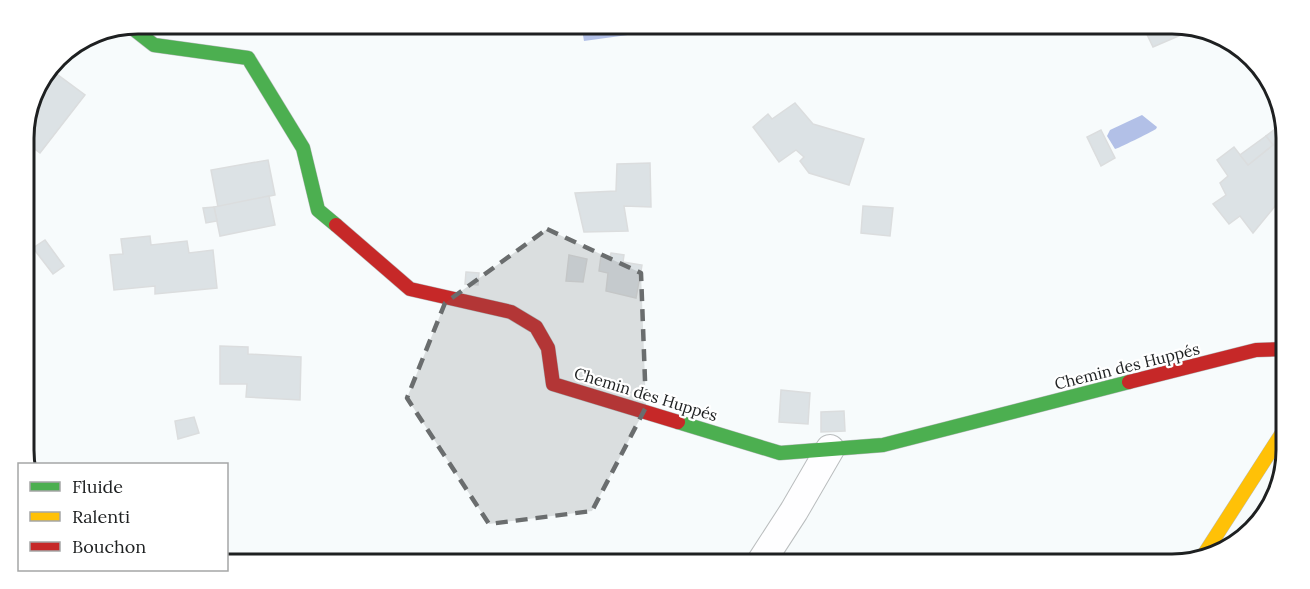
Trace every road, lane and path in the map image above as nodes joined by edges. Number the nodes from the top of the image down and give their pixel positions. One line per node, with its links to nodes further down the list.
1 (140, 34): 4 (street, Chemin des Huppés)
2 (1276, 349): 4 (street, Chemin des Huppés)
3 (1276, 443): 5 (street)
4 (830, 449): 6 (street)
5 (1208, 548)
6 (766, 554)

